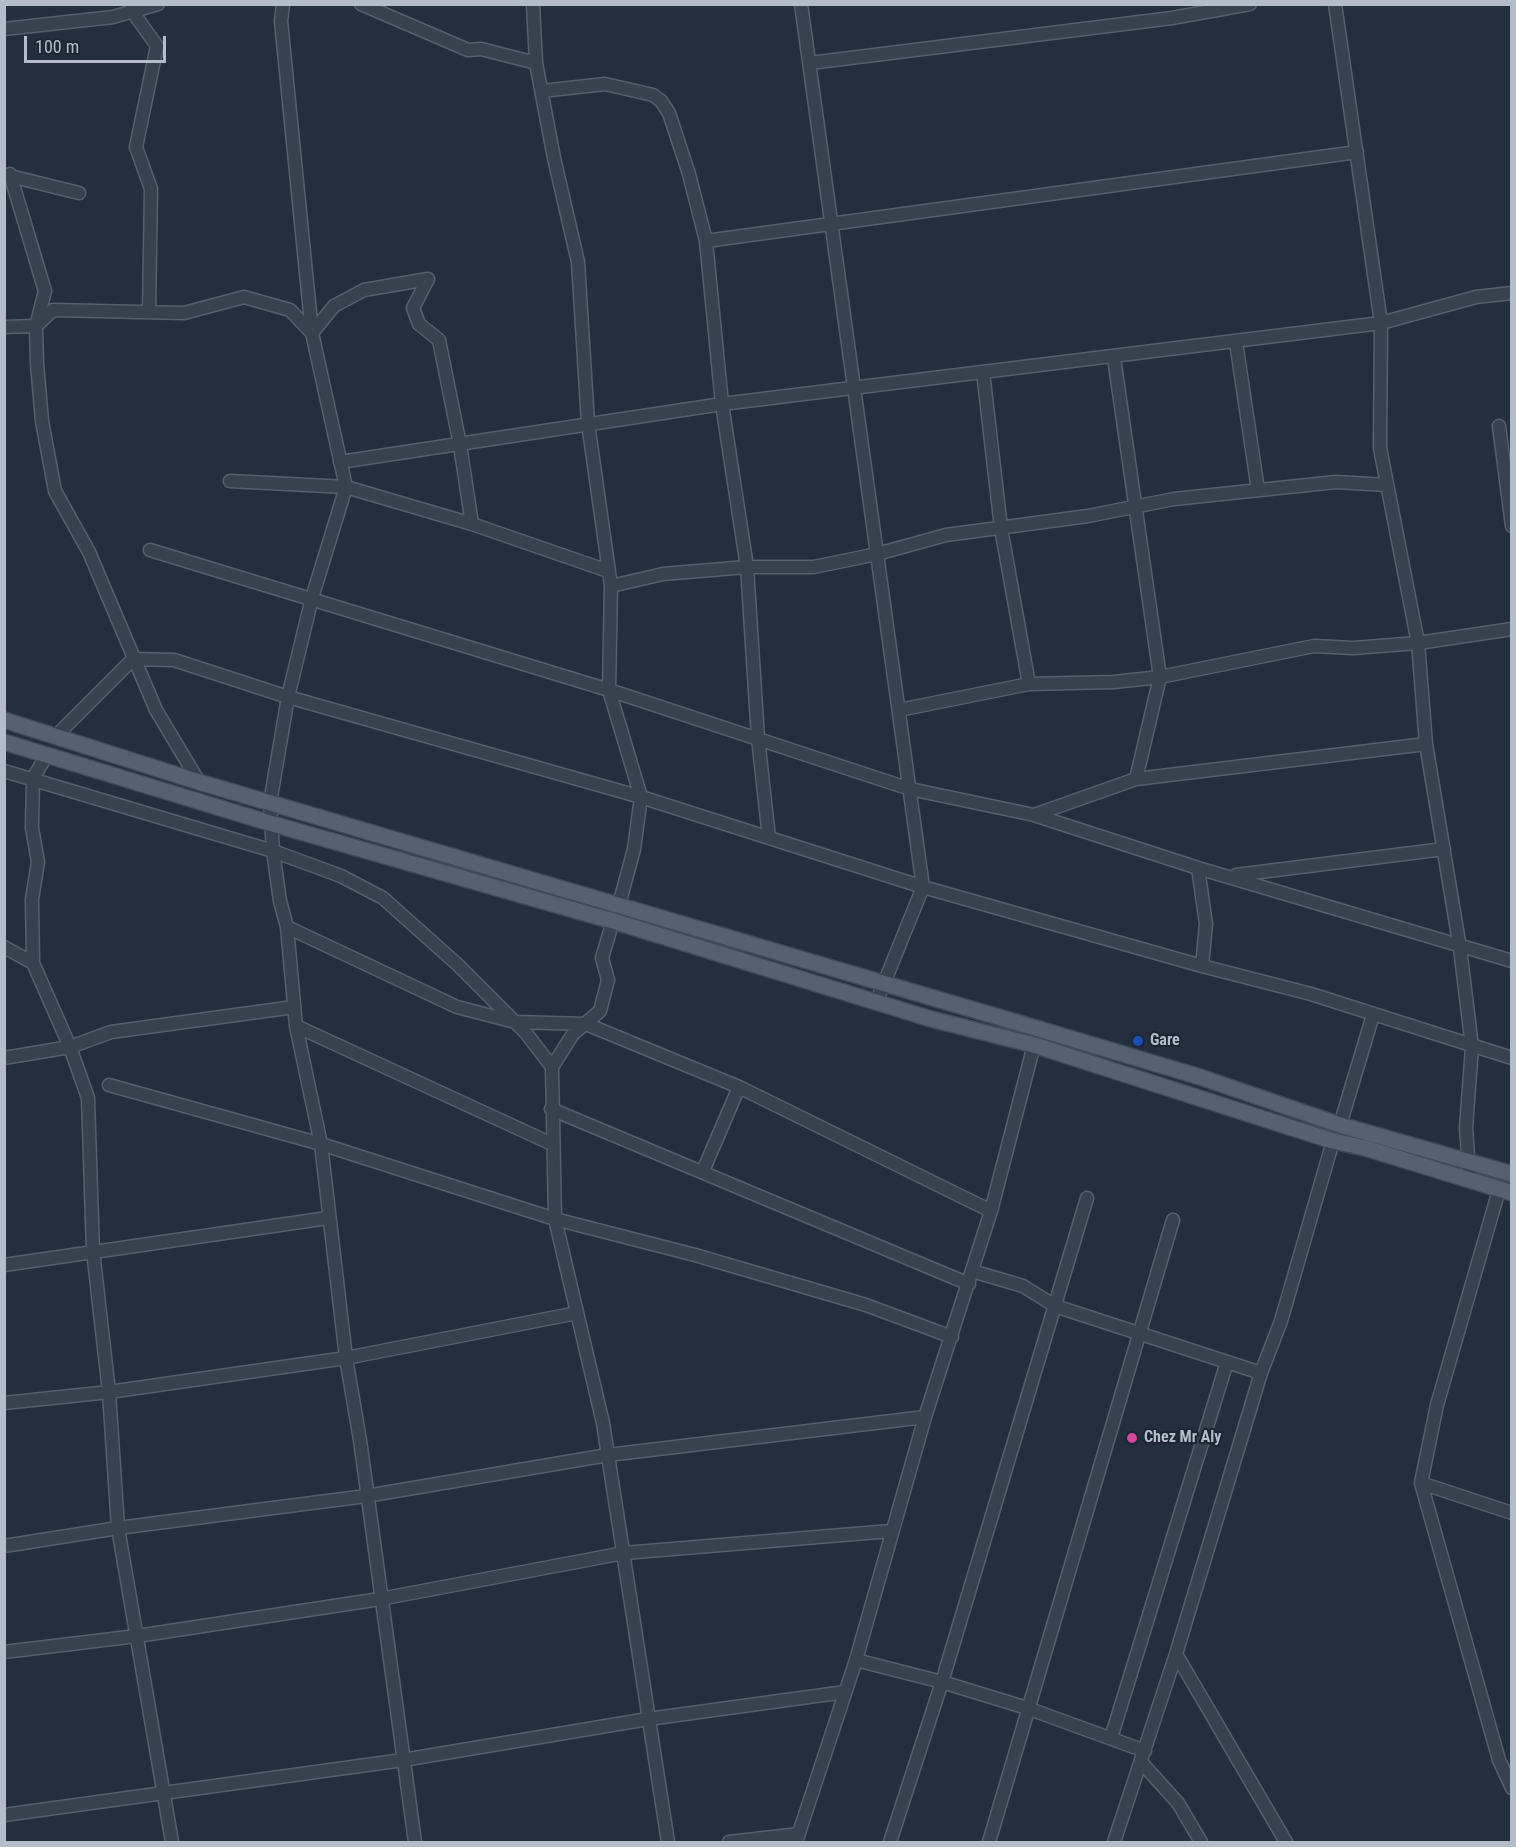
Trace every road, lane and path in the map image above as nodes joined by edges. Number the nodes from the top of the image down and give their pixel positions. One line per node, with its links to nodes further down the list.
1 (158, 4): 7 (street)
2 (283, 4): 23 (street)
3 (361, 4): 10 (street)
4 (801, 4): 11 (street)
5 (1250, 4): 11 (street)
6 (1335, 4): 13 (street)
7 (132, 8): 9 (street); 19 (street)
8 (536, 8): 10 (street)
9 (4, 29)
10 (536, 63): 12 (street)
11 (810, 63): 16 (street)
12 (542, 91): 17 (street); 29 (street)
13 (1358, 152): 16 (street); 20 (street)
14 (7, 175): 15 (street); 21 (street)
15 (79, 193)
16 (831, 222): 17 (street); 27 (street)
17 (706, 241): 28 (street)
18 (1512, 293): 20 (street)
19 (149, 312): 21 (street); 23 (street)
20 (1382, 324): 24 (street); 34 (street)
21 (36, 326): 22 (street); 49 (street)
22 (4, 327)
23 (312, 333): 31 (street); 32 (street)
24 (1236, 342): 25 (street); 36 (street)
25 (1114, 358): 26 (street); 37 (street)
26 (983, 372): 27 (street); 40 (street)
27 (853, 388): 28 (street); 42 (street)
28 (722, 404): 29 (street); 43 (street)
29 (588, 423): 31 (street); 44 (street)
30 (1499, 426): 39 (street)
31 (460, 445): 32 (street); 38 (street)
32 (340, 462): 35 (street)
33 (230, 481): 35 (street)
34 (1386, 485): 36 (street); 48 (street)
35 (346, 487): 38 (street); 46 (street)
36 (1258, 490): 37 (street)
37 (1135, 507): 40 (street); 50 (street)
38 (472, 524): 44 (street)
39 (1512, 526)
40 (1001, 528): 42 (street); 51 (street)
41 (150, 550): 46 (street)
42 (877, 554): 43 (street); 54 (street)
43 (747, 567): 45 (street); 57 (street)
44 (608, 571): 45 (street)
45 (611, 586): 52 (street)
46 (312, 598): 52 (street); 53 (street)
47 (1512, 629): 48 (street)
48 (1418, 643): 50 (street); 59 (street)
49 (133, 660): 53 (street); 56 (street); 64 (street)
50 (1160, 677): 51 (street); 63 (street)
51 (1029, 684): 54 (street)
52 (609, 690): 57 (street); 66 (street)
53 (288, 697): 66 (street); 67 (street)
54 (899, 710): 65 (street)
55 (4, 720): 56 (main road)
56 (57, 735): 64 (main road)
57 (758, 738): 65 (street); 70 (street)
58 (4, 742): 60 (main road)
59 (1426, 744): 63 (street); 71 (street)
60 (47, 755): 62 (street); 69 (main road)
61 (4, 771): 62 (street)
62 (33, 778): 72 (street); 82 (street)
63 (1136, 779): 68 (street)
64 (199, 782): 67 (main road)
65 (910, 789): 68 (street); 75 (street)
66 (641, 797): 70 (street); 76 (street)
67 (270, 803): 69 (street); 76 (main road)
68 (1034, 815): 73 (street)
69 (273, 824): 72 (street); 77 (main road)
70 (769, 838): 75 (street)
71 (1444, 849): 74 (street); 80 (street)
72 (273, 851): 78 (street); 88 (street)
73 (1198, 868): 74 (street); 83 (street)
74 (1231, 876): 80 (street)
75 (923, 888): 83 (street); 84 (street)
76 (618, 904): 84 (main road)
77 (614, 921): 85 (main road); 89 (street)
78 (287, 927): 86 (street); 88 (street)
79 (4, 947): 82 (street)
80 (1460, 948): 81 (street); 94 (street)
81 (1512, 961)
82 (33, 963): 93 (street)
83 (1202, 966): 87 (street)
84 (882, 985): 85 (street); 91 (main road)
85 (876, 1003): 92 (main road)
86 (294, 1007): 90 (street); 93 (street)
87 (1373, 1015): 94 (street); 101 (street)
88 (515, 1022): 89 (street); 97 (street)
89 (586, 1024): 97 (street); 99 (street)
90 (296, 1026): 103 (street); 104 (street)
91 (1039, 1029): 92 (main road); 101 (main road)
92 (1034, 1045): 102 (main road); 111 (street)
93 (70, 1047): 95 (street); 115 (street)
94 (1472, 1047): 96 (street); 105 (street)
95 (4, 1058)
96 (1512, 1058)
97 (552, 1067): 100 (street)
98 (109, 1085): 103 (street)
99 (739, 1087): 106 (street); 111 (street)
100 (551, 1109): 104 (street); 106 (street)
101 (1340, 1125): 105 (main road)
102 (1333, 1141): 108 (main road); 125 (street)
103 (321, 1144): 112 (street); 113 (street)
104 (552, 1144): 113 (street)
105 (1470, 1162): 107 (main road); 108 (street)
106 (703, 1171): 118 (street)
107 (1512, 1174)
108 (1470, 1181): 109 (main road)
109 (1507, 1189): 130 (street)
110 (1088, 1198): 119 (street)
111 (991, 1211): 117 (street)
112 (328, 1218): 115 (street); 123 (street)
113 (555, 1219): 120 (street); 122 (street)
114 (1173, 1220): 121 (street)
115 (93, 1251): 116 (street); 126 (street)
116 (4, 1265)
117 (972, 1271): 118 (street); 119 (street)
118 (969, 1284): 122 (street)
119 (1055, 1306): 121 (street); 142 (street)
120 (577, 1313): 123 (street); 129 (street)
121 (1141, 1334): 124 (street); 144 (street)
122 (952, 1337): 128 (street)
123 (346, 1358): 126 (street); 131 (street)
124 (1227, 1362): 125 (street); 146 (street)
125 (1261, 1373): 140 (street)
126 (109, 1392): 127 (street); 133 (street)
127 (4, 1402)
128 (925, 1417): 129 (street); 134 (street)
129 (608, 1455): 131 (street); 136 (street)
130 (1421, 1483): 132 (street); 149 (street)
131 (366, 1496): 133 (street); 137 (street)
132 (1512, 1513)
133 (118, 1527): 135 (street); 138 (street)
134 (891, 1531): 136 (street); 141 (street)
135 (4, 1546)
136 (624, 1553): 137 (street); 145 (street)
137 (380, 1599): 138 (street); 148 (street)
138 (136, 1636): 139 (street); 150 (street)
139 (4, 1653)
140 (1176, 1654): 147 (street); 161 (street)
141 (856, 1660): 142 (street); 143 (street)
142 (942, 1682): 144 (street); 157 (street)
143 (845, 1692): 145 (street); 152 (street)
144 (1027, 1708): 146 (street); 158 (street)
145 (648, 1719): 148 (street); 155 (street)
146 (1111, 1738): 147 (street)
147 (1143, 1757): 159 (street); 160 (street)
148 (403, 1760): 150 (street); 154 (street)
149 (1512, 1788)
150 (164, 1793): 151 (street); 153 (street)
151 (4, 1815)
152 (797, 1838): 156 (street)
153 (172, 1842)
154 (415, 1842)
155 (668, 1842)
156 (729, 1842)
157 (890, 1842)
158 (989, 1842)
159 (1114, 1842)
160 (1201, 1842)
161 (1286, 1842)

